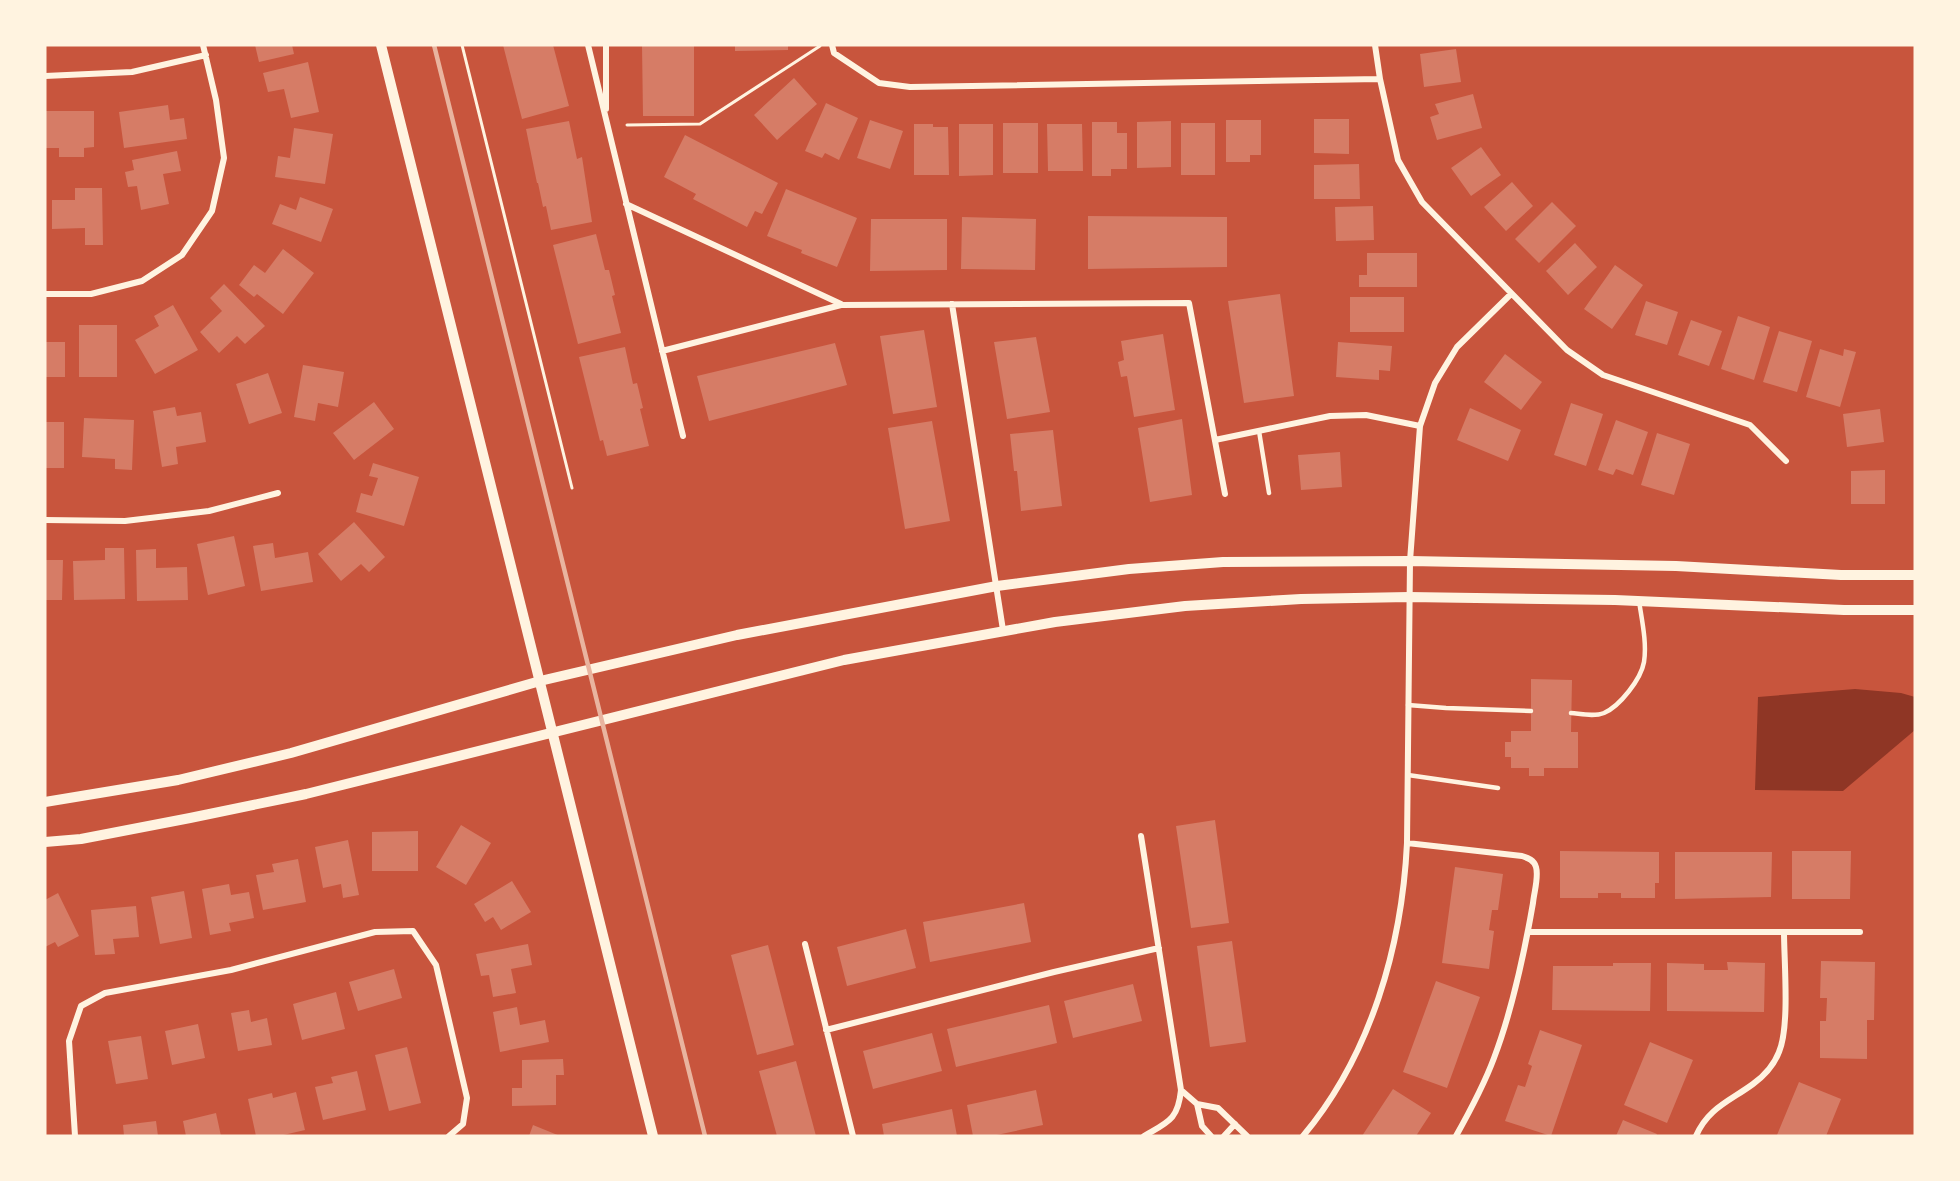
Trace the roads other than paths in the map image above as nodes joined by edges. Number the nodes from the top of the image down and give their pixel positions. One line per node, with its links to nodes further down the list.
1 (203, 45): 7 (street)
2 (381, 45): 33 (street)
3 (588, 45): 10 (street)
4 (606, 45): 10 (street)
5 (832, 45): 9 (street)
6 (1375, 45): 9 (street)
7 (206, 55): 8 (street); 12 (street)
8 (45, 76)
9 (1380, 79): 13 (street)
10 (606, 121): 11 (street)
11 (626, 204): 15 (street); 16 (street)
12 (45, 294)
13 (1511, 294): 17 (street); 21 (street)
14 (952, 304): 15 (street); 20 (street); 28 (street)
15 (841, 305): 16 (street)
16 (662, 351): 19 (street)
17 (1420, 426): 18 (street); 26 (street)
18 (1259, 431): 20 (street); 23 (lane)
19 (683, 436)
20 (1215, 440): 24 (street)
21 (1786, 461)
22 (278, 493): 25 (street)
23 (1269, 493)
24 (1226, 494)
25 (45, 520)
26 (1410, 561): 27 (street); 28 (street); 29 (street)
27 (1915, 575)
28 (997, 586): 32 (street); 33 (street)
29 (1409, 597): 30 (street); 32 (street); 34 (street)
30 (1639, 601): 31 (street); 36 (lane)
31 (1915, 610)
32 (1003, 630): 37 (street)
33 (540, 681): 37 (street); 40 (street)
34 (1408, 705): 35 (lane); 38 (street)
35 (1531, 711)
36 (1571, 713)
37 (554, 732): 42 (street); 55 (street)
38 (1408, 775): 39 (lane); 43 (street)
39 (1498, 788)
40 (45, 802)
41 (1141, 836): 48 (street)
42 (45, 842)
43 (1407, 843): 44 (street); 61 (street)
44 (1528, 932): 45 (street); 62 (street)
45 (1784, 932): 46 (street); 63 (street)
46 (1860, 932)
47 (805, 944): 49 (street)
48 (1158, 948): 49 (street); 50 (street)
49 (826, 1030): 56 (street)
50 (1181, 1090): 51 (street); 57 (street)
51 (1197, 1104): 52 (street); 58 (street)
52 (1235, 1124): 59 (street); 60 (street)
53 (75, 1136): 54 (street)
54 (449, 1136)
55 (653, 1136)
56 (853, 1136)
57 (1144, 1136)
58 (1211, 1136)
59 (1224, 1136)
60 (1247, 1136)
61 (1303, 1136)
62 (1456, 1136)
63 (1696, 1136)

